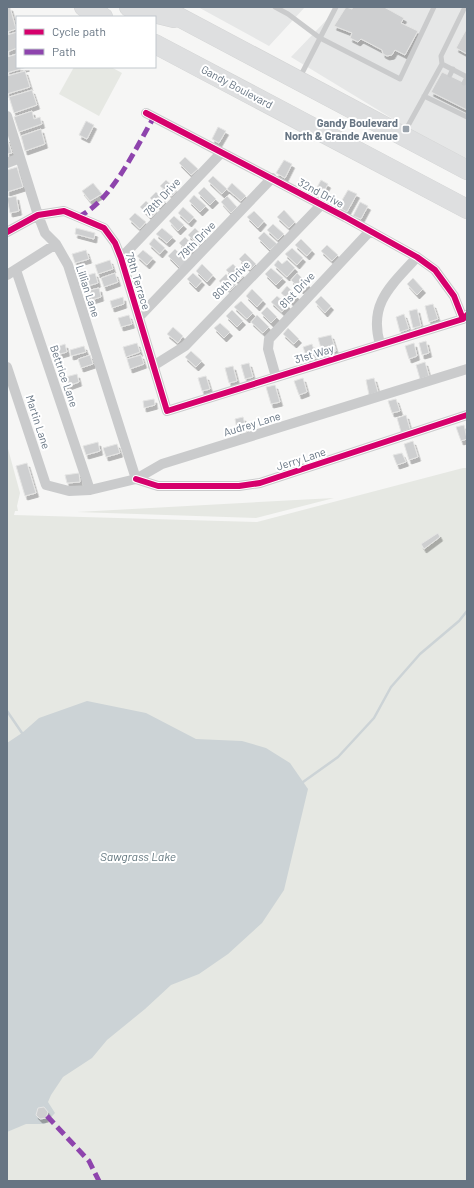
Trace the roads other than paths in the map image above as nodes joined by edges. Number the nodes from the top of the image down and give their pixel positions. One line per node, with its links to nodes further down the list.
1 (84, 7): 8 (highway)
2 (129, 7): 9 (highway)
3 (160, 7): 9 (highway)
4 (275, 7): 10 (lane)
5 (336, 7): 10 (lane)
6 (434, 7): 10 (lane)
7 (465, 7): 12 (lane)
8 (101, 16)
9 (188, 22): 15 (highway)
10 (320, 38): 15 (lane)
11 (156, 45): 32 (highway, Gandy Boulevard)
12 (442, 64): 13 (lane); 17 (lane)
13 (453, 70): 14 (lane); 16 (lane)
14 (450, 75)
15 (298, 80): 25 (highway)
16 (464, 83)
17 (424, 96): 19 (lane); 25 (lane)
18 (439, 96): 19 (lane)
19 (436, 102): 21 (lane)
20 (453, 103): 21 (lane)
21 (450, 108): 24 (lane)
22 (146, 113): 26 (street, 32nd Drive)
23 (7, 116): 27 (street, Lillian Lane)
24 (467, 118)
25 (402, 135): 29 (highway)
26 (221, 153): 30 (street, 32nd Drive); 38 (street, 78th Drive)
27 (20, 158): 28 (street); 33 (street, Lillian Lane)
28 (7, 163)
29 (467, 170)
30 (272, 178): 31 (street, 32nd Drive); 40 (street, 79th Drive)
31 (322, 204): 34 (street, 32nd Drive); 43 (street, 80th Drive)
32 (467, 209)
33 (38, 215): 35 (street, 78th Terrace); 36 (street, Lillian Lane); 38 (street, 78th Terrace)
34 (370, 230): 37 (street, 32nd Drive); 46 (street, 81st Drive)
35 (7, 232)
36 (56, 244): 39 (street); 49 (street, Lillian Lane)
37 (417, 257): 41 (street, 32nd Drive); 42 (street)
38 (121, 258): 40 (street, 78th Terrace)
39 (11, 272): 51 (street, Bettrice Lane)
40 (139, 317): 43 (street, 78th Terrace)
41 (465, 317): 42 (street, 31st Way)
42 (380, 344): 46 (street, 31st Way)
43 (153, 366): 47 (street, 78th Terrace)
44 (7, 367): 50 (street, Martin Lane)
45 (467, 369): 49 (street, Audrey Lane)
46 (276, 377): 47 (street, 31st Way)
47 (167, 411)
48 (467, 415): 49 (street, Jerry Lane)
49 (136, 479): 51 (street, Audrey Lane)
50 (46, 485): 51 (street, Audrey Lane)
51 (90, 490)

